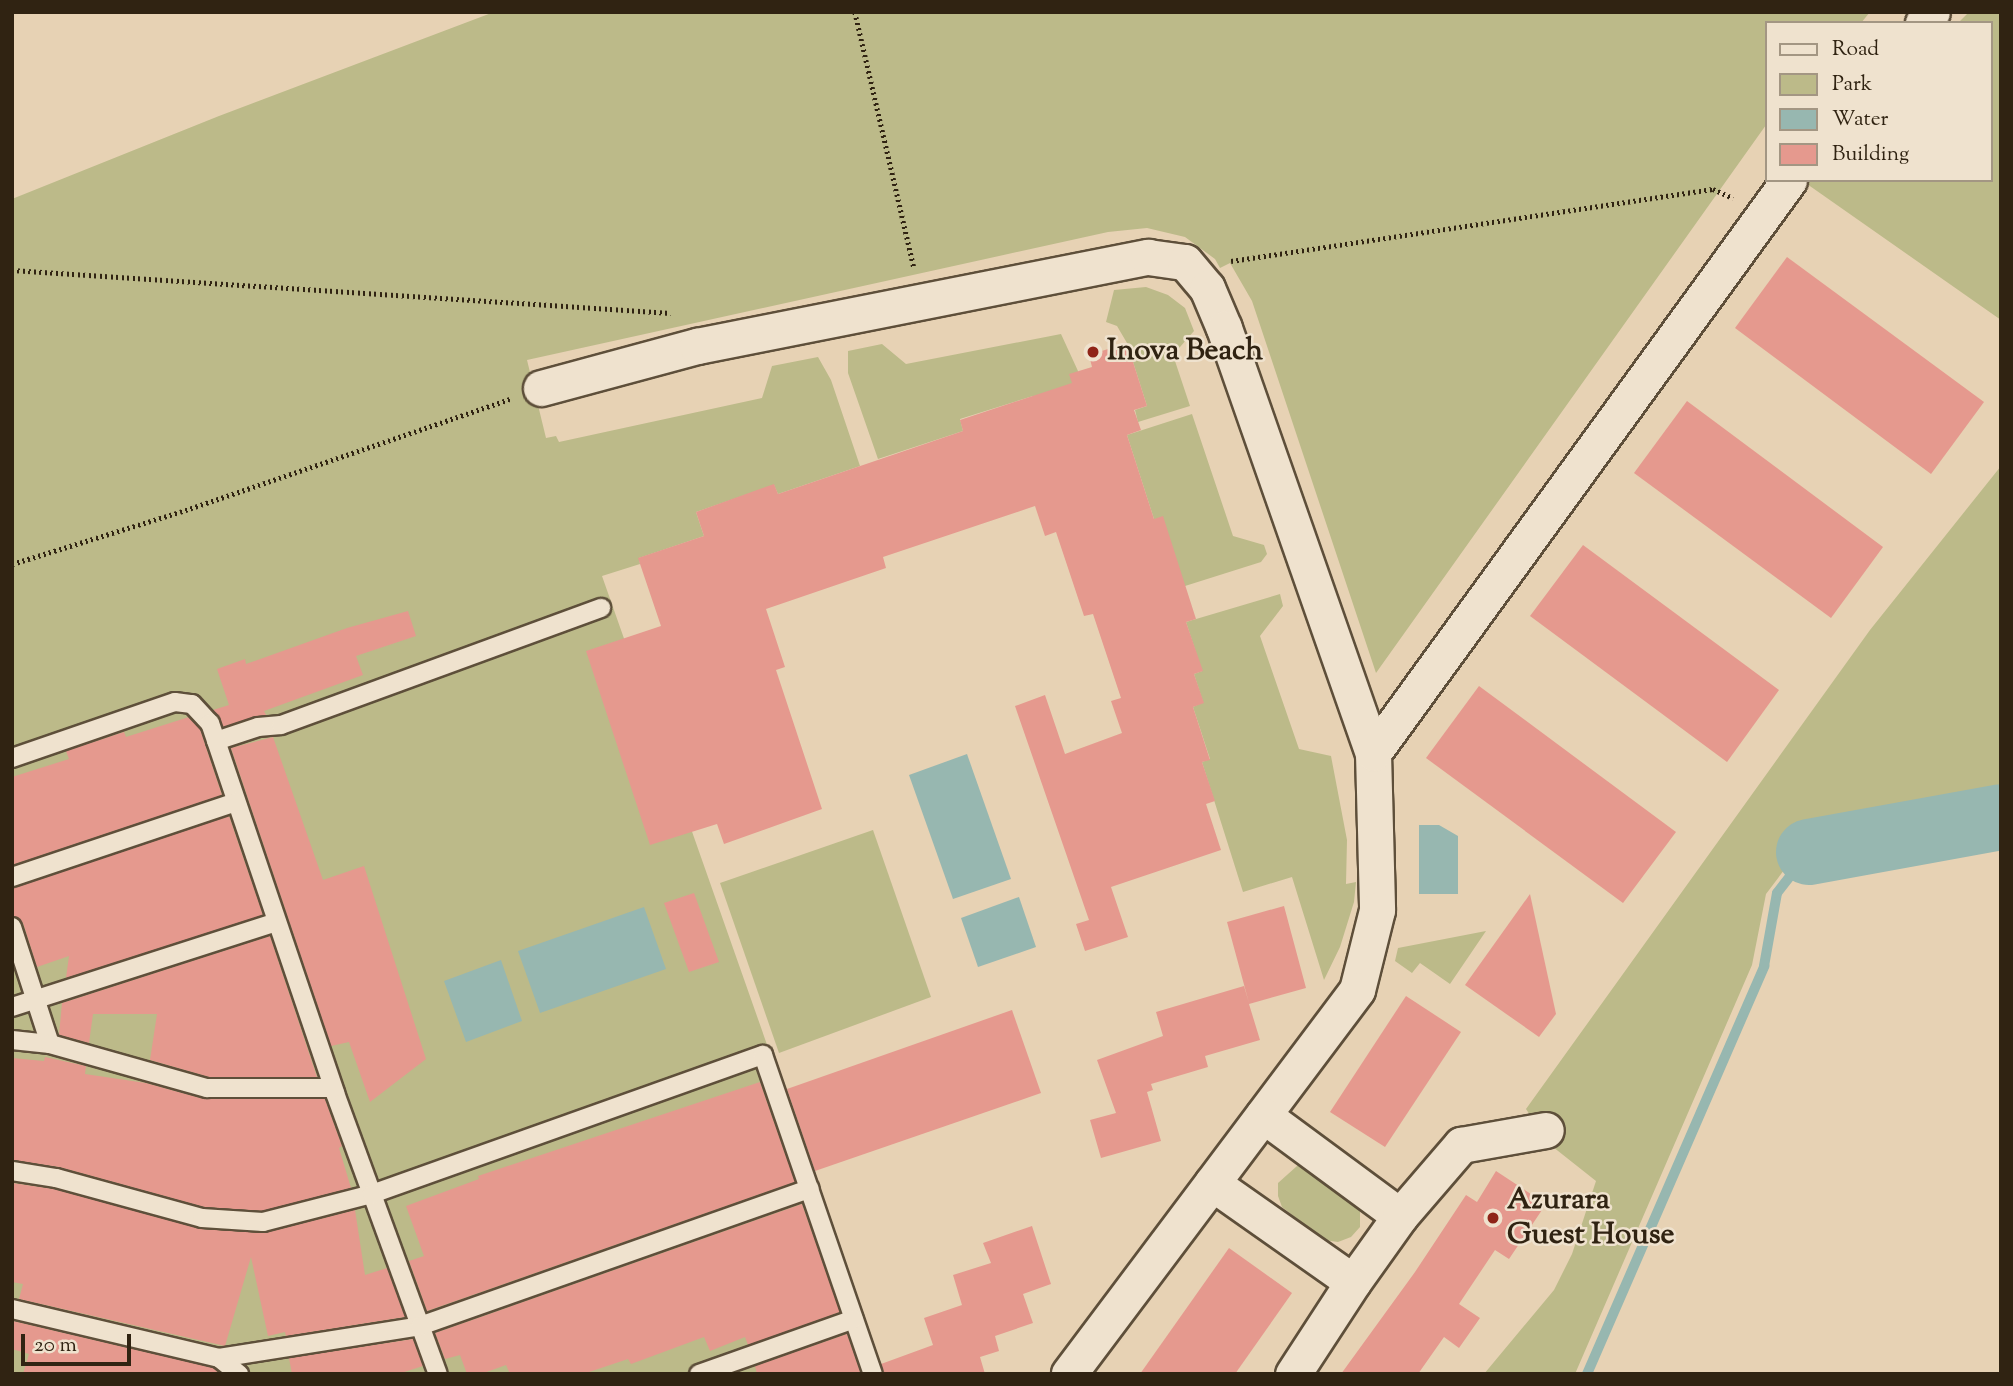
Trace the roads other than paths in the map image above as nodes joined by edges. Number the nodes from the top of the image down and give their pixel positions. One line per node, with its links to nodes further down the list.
1 (1788, 182): 5 (street)
2 (541, 388): 5 (street)
3 (601, 608): 4 (lane)
4 (216, 741): 6 (lane); 7 (lane)
5 (1373, 753): 16 (street)
6 (12, 758)
7 (236, 802): 8 (lane); 9 (lane)
8 (12, 877)
9 (277, 922): 11 (lane); 15 (lane)
10 (12, 927): 11 (lane)
11 (36, 999): 12 (lane); 14 (lane)
12 (12, 1007)
13 (12, 1040): 14 (lane)
14 (50, 1044): 15 (lane)
15 (333, 1088): 21 (lane)
16 (1263, 1115): 19 (street); 22 (street)
17 (1546, 1130): 22 (street)
18 (12, 1171): 21 (lane)
19 (1212, 1183): 23 (street); 32 (street)
20 (810, 1189): 21 (lane); 25 (lane); 26 (lane)
21 (372, 1194): 26 (lane)
22 (1399, 1216): 23 (street)
23 (1353, 1282): 33 (street)
24 (12, 1309): 27 (lane)
25 (854, 1319): 30 (lane); 31 (lane)
26 (420, 1326): 27 (lane); 29 (lane)
27 (219, 1358): 28 (lane)
28 (239, 1374)
29 (438, 1374)
30 (699, 1374)
31 (873, 1374)
32 (1069, 1374)
33 (1293, 1374)

